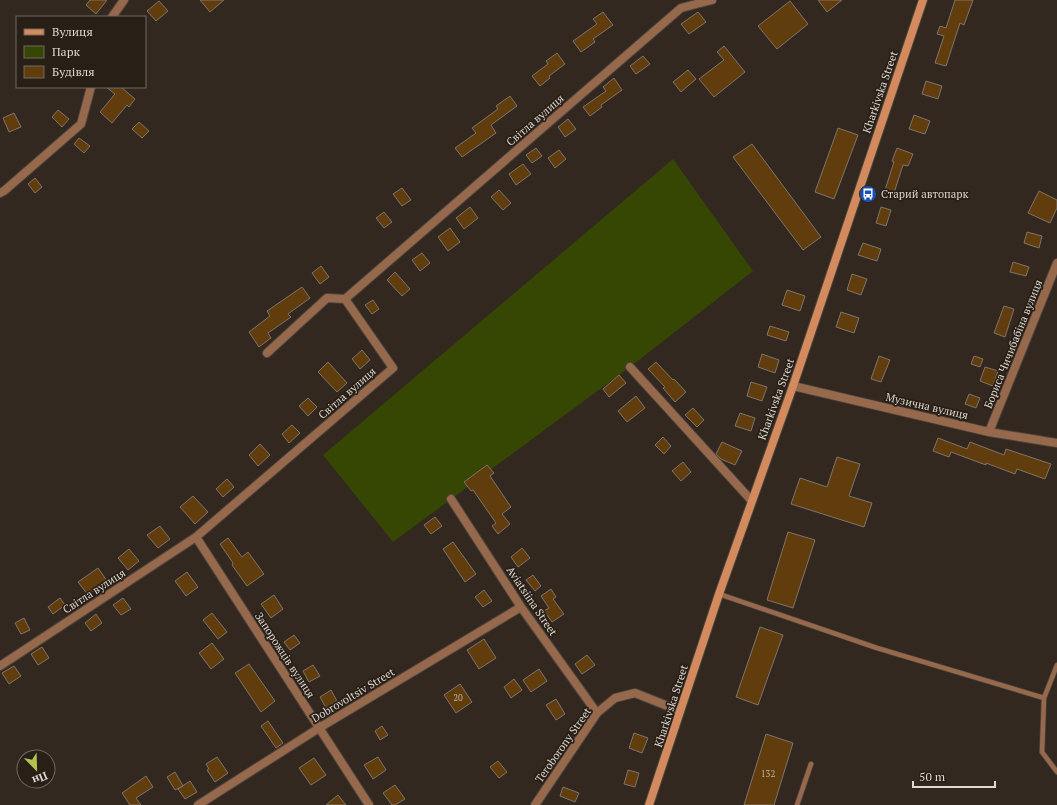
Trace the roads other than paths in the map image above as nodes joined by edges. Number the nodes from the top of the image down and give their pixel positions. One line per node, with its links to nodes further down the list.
1 (124, 0): 4 (street)
2 (712, 0): 8 (street, Світла вулиця)
3 (923, 0): 11 (street, Kharkivska Street)
4 (113, 16)
5 (91, 88): 6 (street)
6 (0, 193)
7 (1057, 263): 12 (street, Бориса Чичибабіна вулиця)
8 (345, 299): 9 (street); 16 (street, Світла вулиця)
9 (267, 353)
10 (630, 367): 15 (street)
11 (792, 386): 12 (street, Музична вулиця); 15 (street, Kharkivska Street)
12 (989, 432): 13 (street, Музична вулиця)
13 (1057, 443)
14 (451, 499): 18 (street, Aviatsiina Street)
15 (751, 500): 17 (street, Kharkivska Street)
16 (196, 537): 20 (street, Світла вулиця); 24 (street, Запорожців вулиця)
17 (718, 594): 21 (lane); 22 (street, Kharkivska Street)
18 (521, 607): 23 (street, Aviatsiina Street); 24 (street, Dobrovoltsiv Street)
19 (1057, 664): 21 (lane)
20 (0, 666)
21 (1044, 698): 26 (lane)
22 (680, 711): 23 (street, Teroborony Street); 30 (street, Kharkivska Street)
23 (597, 713): 29 (street, Teroborony Street)
24 (319, 728): 27 (street, Dobrovoltsiv Street); 28 (street, Запорожців вулиця)
25 (811, 764): 31 (lane)
26 (1057, 772)
27 (198, 805)
28 (369, 805)
29 (535, 805)
30 (649, 805)
31 (797, 805)

